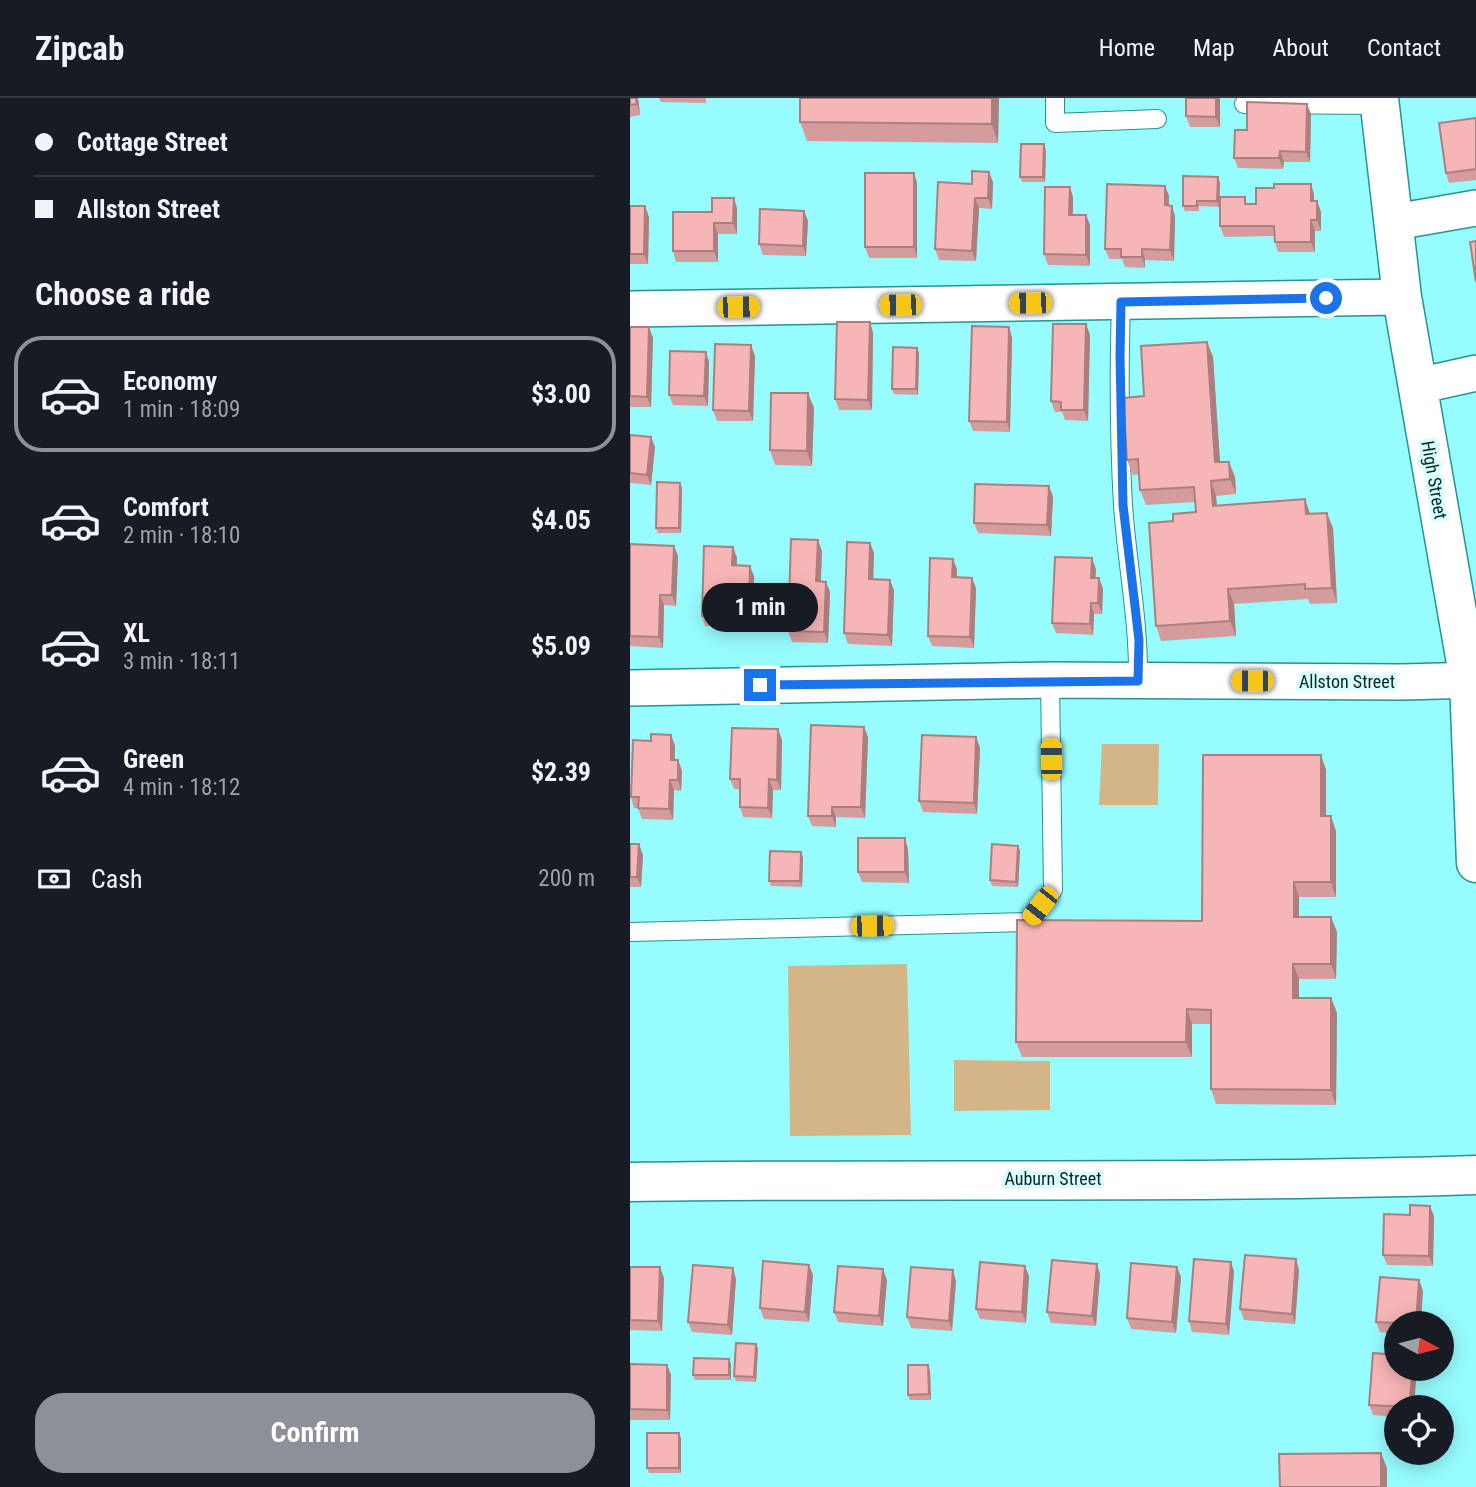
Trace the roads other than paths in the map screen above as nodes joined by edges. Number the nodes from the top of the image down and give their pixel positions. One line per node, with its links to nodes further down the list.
1 (1055, 98): 4 (lane)
2 (1379, 102): 3 (lane); 6 (street, High Street)
3 (1244, 104)
4 (1157, 119)
5 (1476, 208): 6 (street)
6 (1395, 222): 7 (street, High Street)
7 (1402, 297): 8 (street); 11 (street, High Street)
8 (1121, 302): 9 (street); 14 (lane)
9 (630, 309)
10 (1476, 373): 11 (street)
11 (1418, 386): 13 (street, High Street)
12 (1050, 680): 14 (street, Allston Street); 15 (street, Allston Street); 17 (lane)
13 (1473, 680): 14 (street, Allston Street); 16 (street, High Street)
14 (1138, 681)
15 (630, 688)
16 (1476, 863)
17 (630, 932)
18 (1476, 1175): 19 (street, Auburn Street)
19 (630, 1182)

